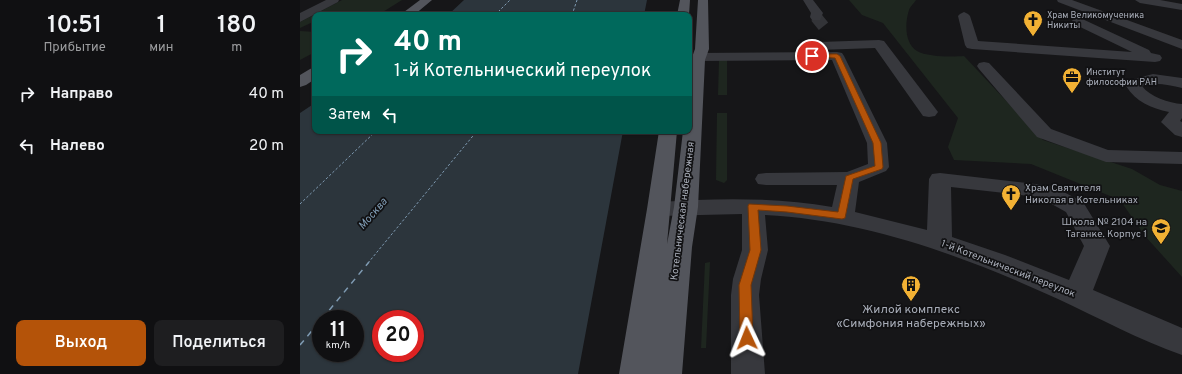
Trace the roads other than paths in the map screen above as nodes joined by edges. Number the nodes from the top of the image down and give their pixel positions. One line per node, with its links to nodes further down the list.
1 (334, 0): 13 (street)
2 (427, 0): 9 (main road)
3 (685, 0): 10 (main road)
4 (703, 0): 18 (main road, Котельническая набережная)
5 (808, 0): 12 (street)
6 (1140, 0): 8 (street)
7 (1066, 1): 19 (street)
8 (1182, 7)
9 (410, 12)
10 (683, 12)
11 (964, 16): 19 (street)
12 (816, 17)
13 (300, 18)
14 (1078, 21): 19 (street)
15 (828, 33): 16 (street)
16 (806, 41)
17 (716, 43): 18 (street)
18 (701, 50): 22 (main road, Котельническая набережная); 24 (street); 29 (street)
19 (1172, 55)
20 (984, 66): 28 (street)
21 (1182, 83): 23 (street)
22 (692, 99)
23 (1181, 109): 25 (street)
24 (929, 112)
25 (1182, 131)
26 (668, 134): 32 (main road, Котельническая набережная)
27 (686, 134): 32 (main road, Котельническая набережная)
28 (1182, 158)
29 (849, 178): 30 (street); 33 (street)
30 (766, 179)
31 (753, 206): 32 (street, 1-й Котельнический переулок); 33 (street, 1-й Котельнический переулок); 39 (street)
32 (672, 208): 37 (main road, Котельническая набережная); 38 (main road, Котельническая набережная)
33 (842, 216): 34 (street, 1-й Котельнический переулок)
34 (939, 242): 35 (street, 1-й Котельнический переулок); 35 (street)
35 (1078, 295): 36 (street, 1-й Котельнический переулок)
36 (1182, 342)
37 (636, 374)
38 (665, 374)
39 (748, 374)

